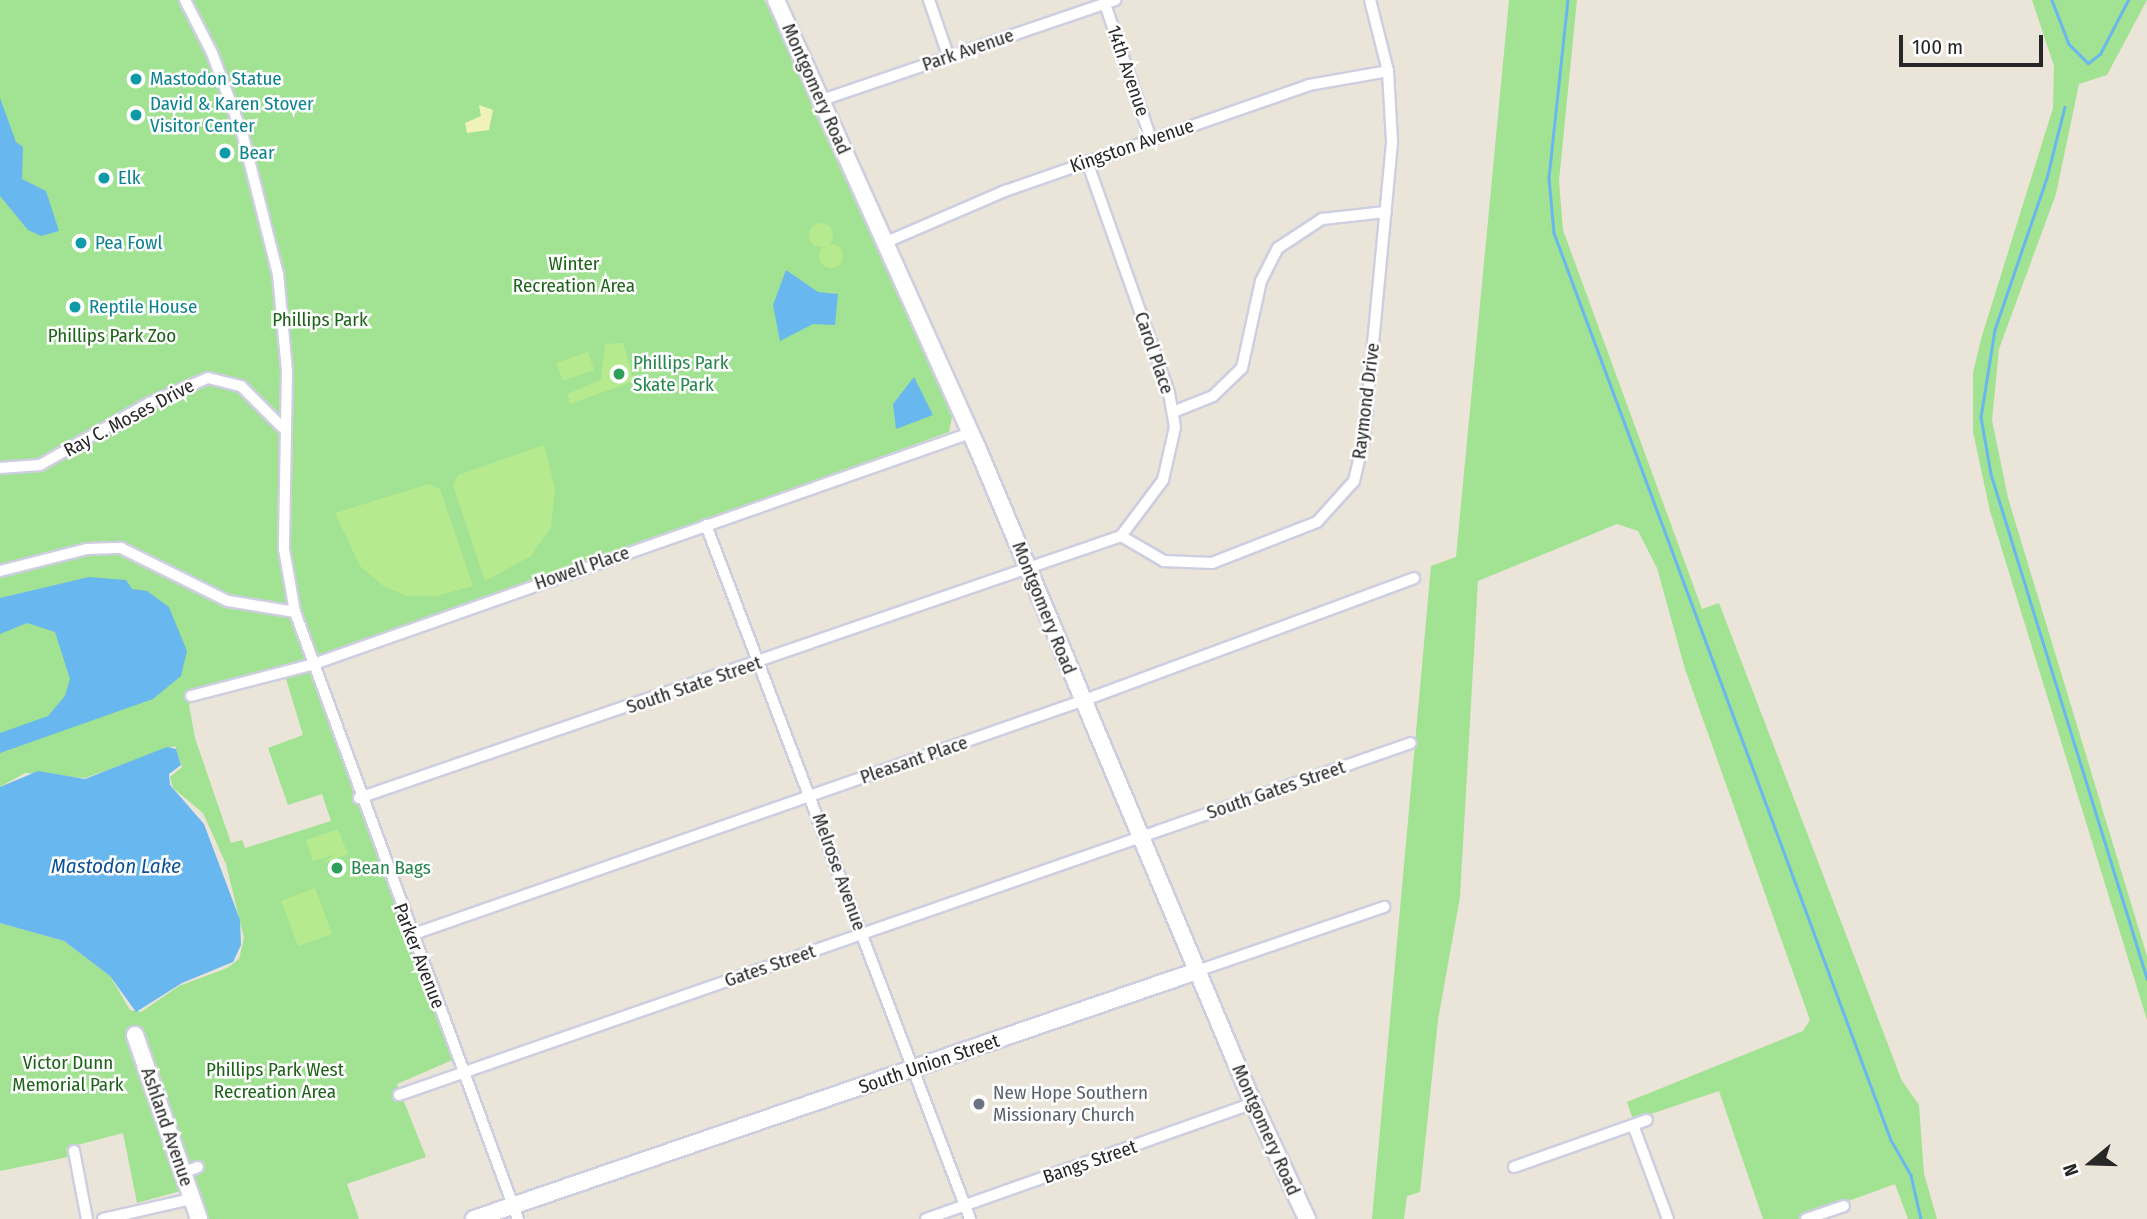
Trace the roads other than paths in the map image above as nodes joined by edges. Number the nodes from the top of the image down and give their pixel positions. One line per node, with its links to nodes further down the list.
1 (185, 0): 14 (street)
2 (776, 0): 8 (street, Montgomery Road)
3 (929, 0): 6 (street)
4 (1370, 0): 7 (street, Raymond Drive)
5 (1110, 2): 6 (street, Park Avenue); 9 (street, 14th Avenue)
6 (949, 58): 8 (street, Park Avenue)
7 (1388, 71): 9 (street, Kingston Avenue); 11 (street, Raymond Drive)
8 (821, 100): 12 (street, Montgomery Road)
9 (1151, 139): 10 (street, Kingston Avenue)
10 (1087, 161): 12 (street, Kingston Avenue); 13 (street, Carol Place)
11 (1386, 212): 13 (street); 18 (street, Raymond Drive)
12 (884, 243): 15 (street, Montgomery Road)
13 (1173, 412): 18 (street, Carol Place)
14 (283, 428): 16 (street, Ray C. Moses Drive); 22 (street)
15 (970, 433): 17 (street, Howell Place); 19 (street, Montgomery Road)
16 (0, 468)
17 (706, 525): 23 (street, Melrose Avenue); 24 (street, Howell Place)
18 (1121, 536): 19 (street)
19 (1028, 569): 23 (street, South State Street); 26 (street, Montgomery Road)
20 (0, 571): 22 (street)
21 (1414, 578): 26 (street, Pleasant Place)
22 (295, 612): 24 (street, Parker Avenue)
23 (759, 663): 28 (street, Melrose Avenue); 29 (street, South State Street)
24 (311, 665): 25 (street, Howell Place); 29 (street, Parker Avenue)
25 (191, 696)
26 (1082, 701): 28 (street, Pleasant Place); 30 (street, Montgomery Road)
27 (1410, 743): 30 (street, South Gates Street)
28 (812, 796): 32 (street, Pleasant Place); 33 (street, Melrose Avenue)
29 (359, 798): 32 (street, Parker Avenue)
30 (1141, 837): 33 (street, Gates Street); 34 (street, Montgomery Road)
31 (1384, 907): 34 (street, South Union Street)
32 (411, 935): 37 (street, Parker Avenue)
33 (861, 935): 36 (street, Melrose Avenue); 37 (street, Gates Street)
34 (1197, 971): 36 (street, South Union Street); 39 (street, Montgomery Road)
35 (135, 1035): 44 (street, Ashland Avenue)
36 (914, 1069): 45 (street, Melrose Avenue); 47 (street, South Union Street)
37 (464, 1071): 38 (street, Gates Street); 47 (street, Parker Avenue)
38 (399, 1095)
39 (1253, 1103): 45 (street, Bangs Street); 54 (street, Montgomery Road)
40 (1647, 1120): 41 (street)
41 (1633, 1125): 43 (street); 55 (street)
42 (74, 1151): 48 (street)
43 (1514, 1167)
44 (192, 1199): 49 (street); 50 (street, Ashland Avenue)
45 (964, 1206): 52 (street, Bangs Street); 53 (street, Melrose Avenue)
46 (1844, 1206): 56 (street)
47 (515, 1212): 51 (street, South Union Street)
48 (87, 1219)
49 (103, 1219)
50 (199, 1219)
51 (474, 1219)
52 (926, 1219)
53 (970, 1219)
54 (1307, 1219)
55 (1668, 1219)
56 (1806, 1219)

